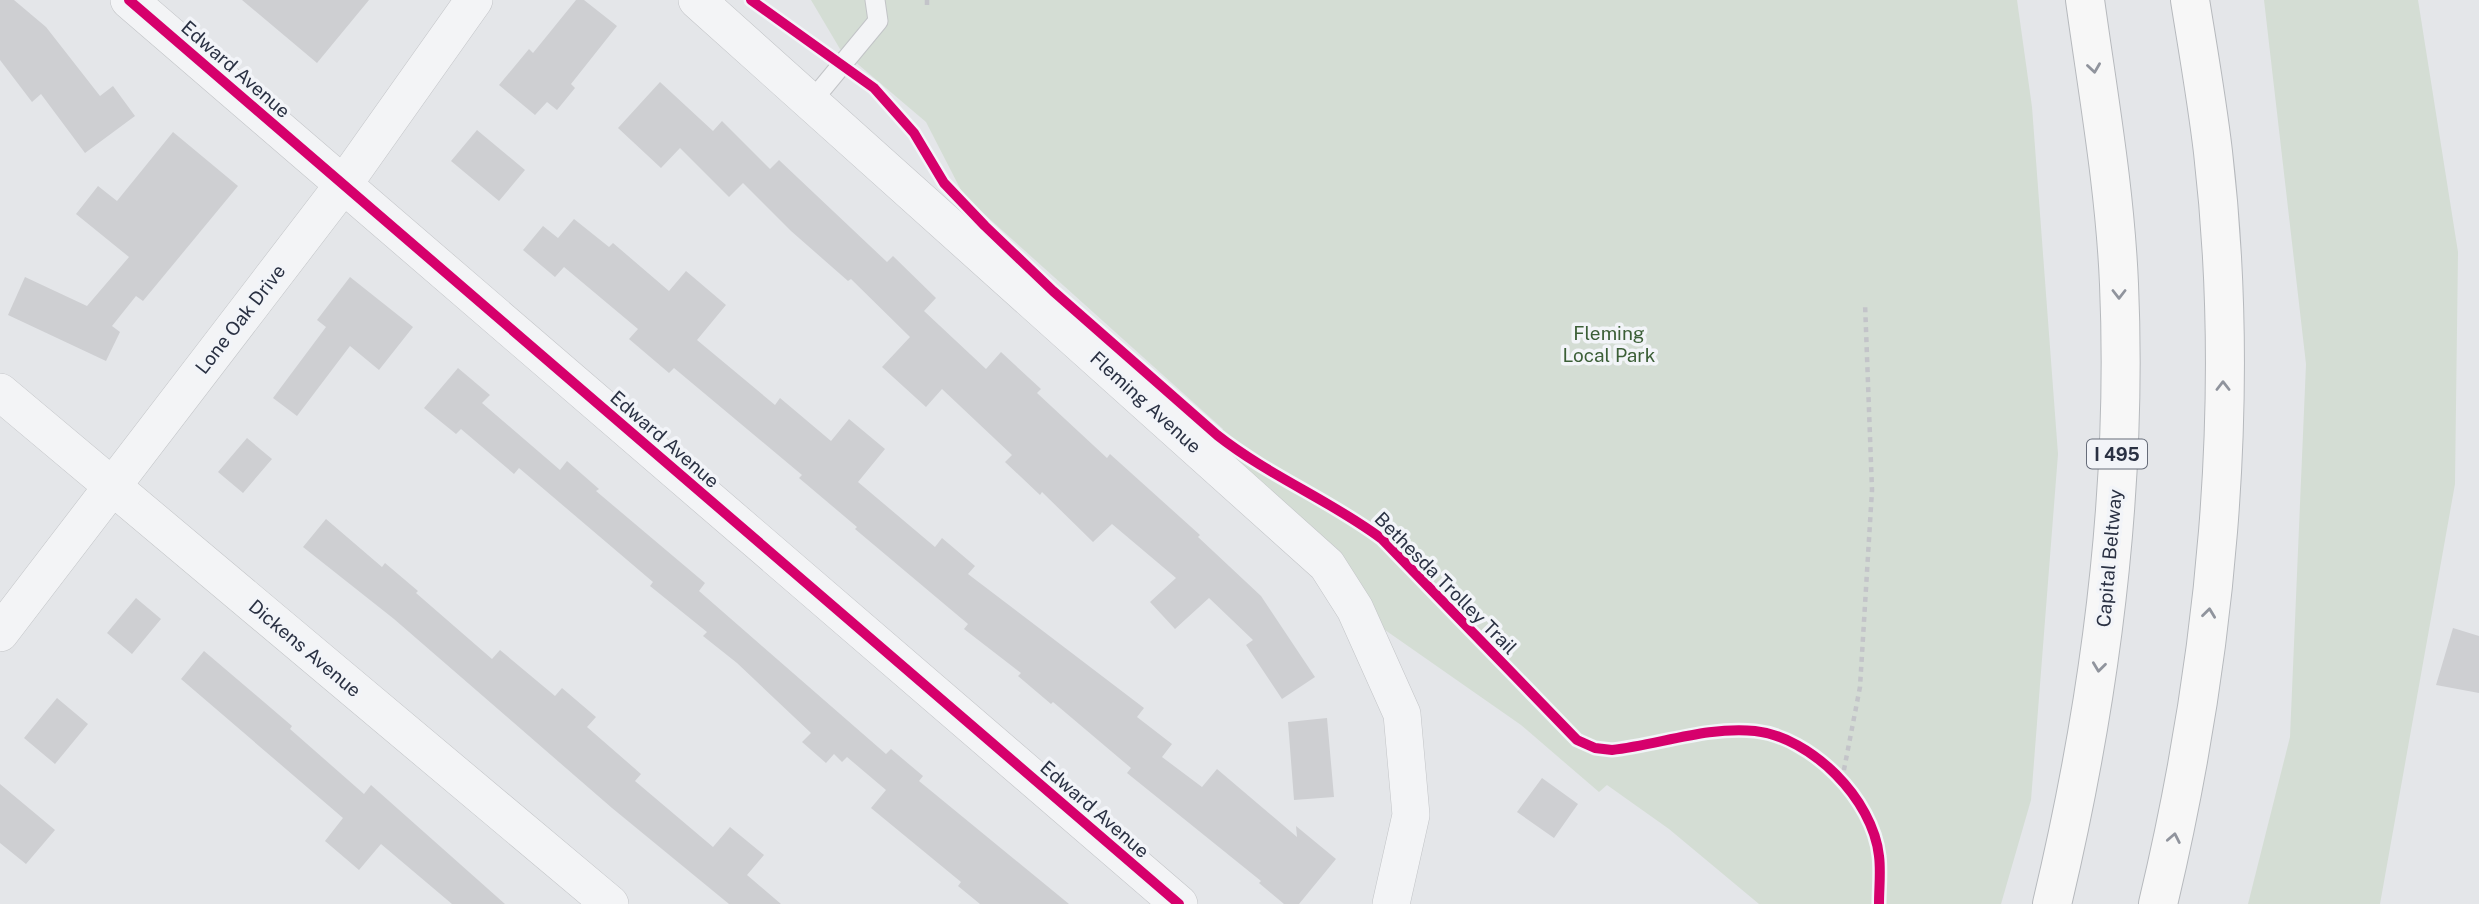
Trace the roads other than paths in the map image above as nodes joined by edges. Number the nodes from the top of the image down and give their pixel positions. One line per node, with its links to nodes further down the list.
1 (129, 0): 10 (street, Edward Avenue)
2 (474, 0): 10 (street, Lone Oak Drive)
3 (697, 0): 8 (street, Fleming Avenue)
4 (875, 0): 8 (lane)
5 (2085, 0): 17 (highway, Capital Beltway / I 495, one-way to 17)
6 (2190, 0): 9 (highway)
7 (2197, 0): 9 (highway)
8 (811, 102): 16 (street, Fleming Avenue)
9 (2213, 152): 18 (highway, one-way to 9)
10 (343, 185): 12 (street, Lone Oak Drive); 15 (street, Edward Avenue)
11 (0, 392): 12 (street, Dickens Avenue)
12 (111, 486): 13 (street, Lone Oak Drive); 14 (street, Dickens Avenue)
13 (0, 633)
14 (610, 904)
15 (1179, 904)
16 (1391, 904)
17 (2052, 904)
18 (2158, 904)

